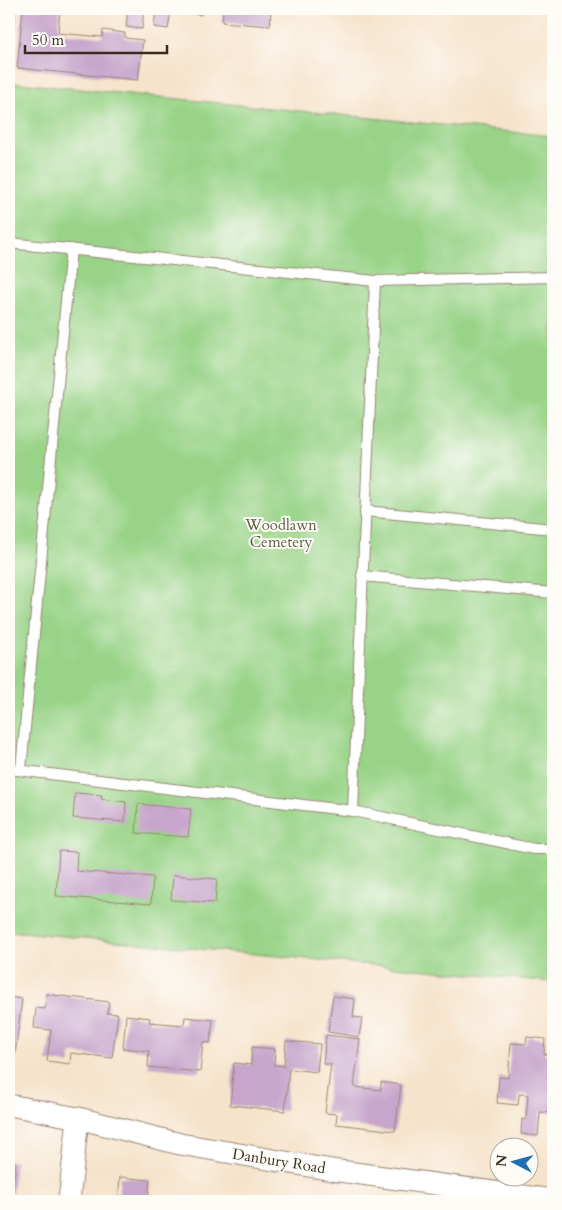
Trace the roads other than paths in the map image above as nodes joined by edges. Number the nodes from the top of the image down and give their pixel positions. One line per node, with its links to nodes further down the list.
1 (9, 243): 2 (lane)
2 (72, 249): 4 (lane); 10 (lane)
3 (553, 277): 4 (lane)
4 (375, 281): 5 (lane)
5 (364, 511): 6 (lane); 7 (lane)
6 (553, 530)
7 (362, 576): 8 (lane); 11 (lane)
8 (553, 593)
9 (9, 769): 10 (lane)
10 (21, 769): 11 (lane)
11 (352, 810): 12 (lane)
12 (553, 849)
13 (9, 1106): 14 (street, Danbury Road)
14 (78, 1118): 15 (street, Danbury Road); 16 (street)
15 (553, 1200)
16 (69, 1201)

